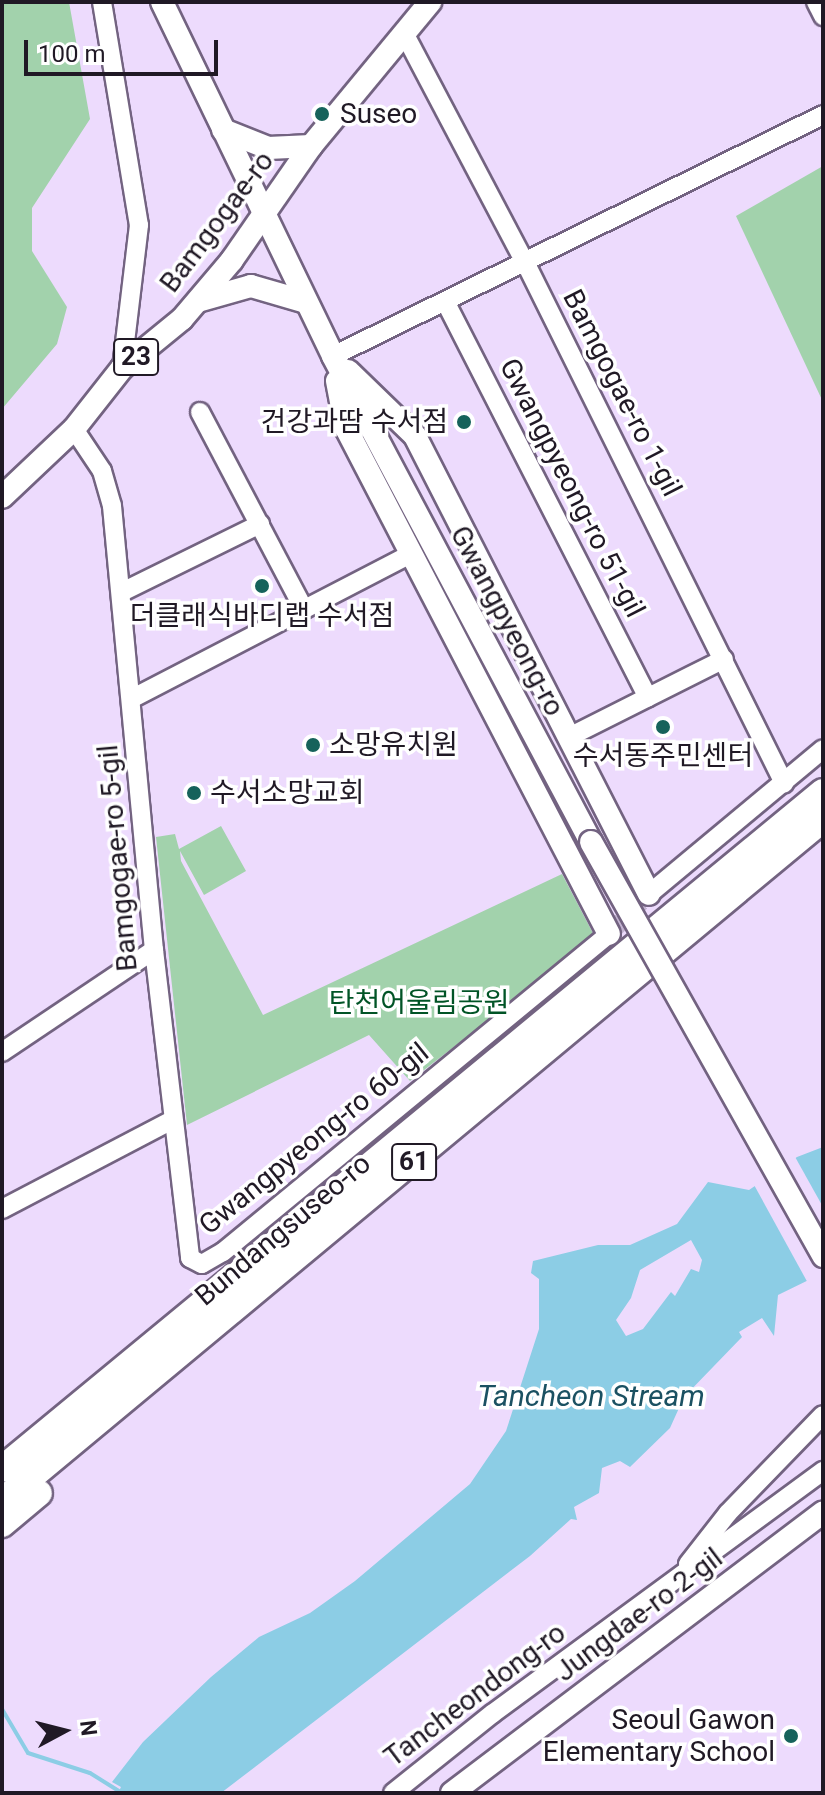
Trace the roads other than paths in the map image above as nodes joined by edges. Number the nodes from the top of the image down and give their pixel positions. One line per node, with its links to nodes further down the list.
1 (102, 2): 16 (street)
2 (162, 2): 8 (main road, Gwangpyeong-ro)
3 (430, 2): 6 (main road, Bamgogae-ro / 23)
4 (816, 2): 5 (street)
5 (823, 16)
6 (404, 33): 9 (main road, Bamgogae-ro / 23); 11 (street, Bamgogae-ro 1-gil)
7 (823, 115): 11 (street)
8 (223, 130): 9 (main road); 10 (main road, Gwangpyeong-ro)
9 (311, 146): 10 (main road, Bamgogae-ro / 23)
10 (265, 214): 12 (main road, Bamgogae-ro / 23); 13 (main road, Gwangpyeong-ro)
11 (526, 264): 14 (street); 24 (street, Bamgogae-ro 1-gil)
12 (197, 301): 13 (main road); 16 (main road, Bamgogae-ro / 23)
13 (306, 302): 15 (main road, Gwangpyeong-ro)
14 (446, 303): 15 (street); 25 (street, Gwangpyeong-ro 51-gil)
15 (333, 356): 21 (main road); 27 (main road); 40 (main road, Gwangpyeong-ro, bridge)
16 (122, 368): 18 (main road, Bamgogae-ro / 23)
17 (200, 412): 20 (street)
18 (74, 429): 19 (main road, Bamgogae-ro / 23); 22 (street, Bamgogae-ro 5-gil)
19 (2, 497)
20 (260, 524): 22 (street); 23 (street)
21 (409, 555): 23 (street); 33 (main road)
22 (122, 592): 26 (street, Bamgogae-ro 5-gil)
23 (304, 609): 26 (street)
24 (724, 659): 25 (street, Gwangpyeong-ro); 29 (street, Bamgogae-ro 1-gil)
25 (648, 697): 27 (street, Gwangpyeong-ro)
26 (133, 698): 36 (street, Bamgogae-ro 5-gil)
27 (571, 736): 32 (main road)
28 (823, 749): 29 (street)
29 (784, 783): 34 (street)
30 (823, 792): 44 (highway, Bundangsuseo-ro / 61)
31 (823, 819): 42 (highway, Bundangsuseo-ro / 61)
32 (618, 828): 33 (main road); 34 (main road)
33 (577, 872): 35 (main road)
34 (649, 894)
35 (609, 934): 41 (street, Gwangpyeong-ro 60-gil)
36 (154, 950): 37 (street); 38 (street, Bamgogae-ro 5-gil)
37 (2, 1052)
38 (172, 1120): 39 (street); 41 (street, Bamgogae-ro 5-gil)
39 (2, 1209)
40 (823, 1256)
41 (202, 1264)
42 (162, 1373): 46 (highway, Bundangsuseo-ro / 61); 48 (highway)
43 (823, 1415): 49 (street)
44 (3, 1468)
45 (823, 1471): 49 (street, Tancheondong-ro)
46 (2, 1501)
47 (823, 1512): 51 (main road, Jungdae-ro 2-gil)
48 (2, 1524)
49 (671, 1585): 50 (street, Tancheondong-ro)
50 (393, 1793)
51 (452, 1793)

